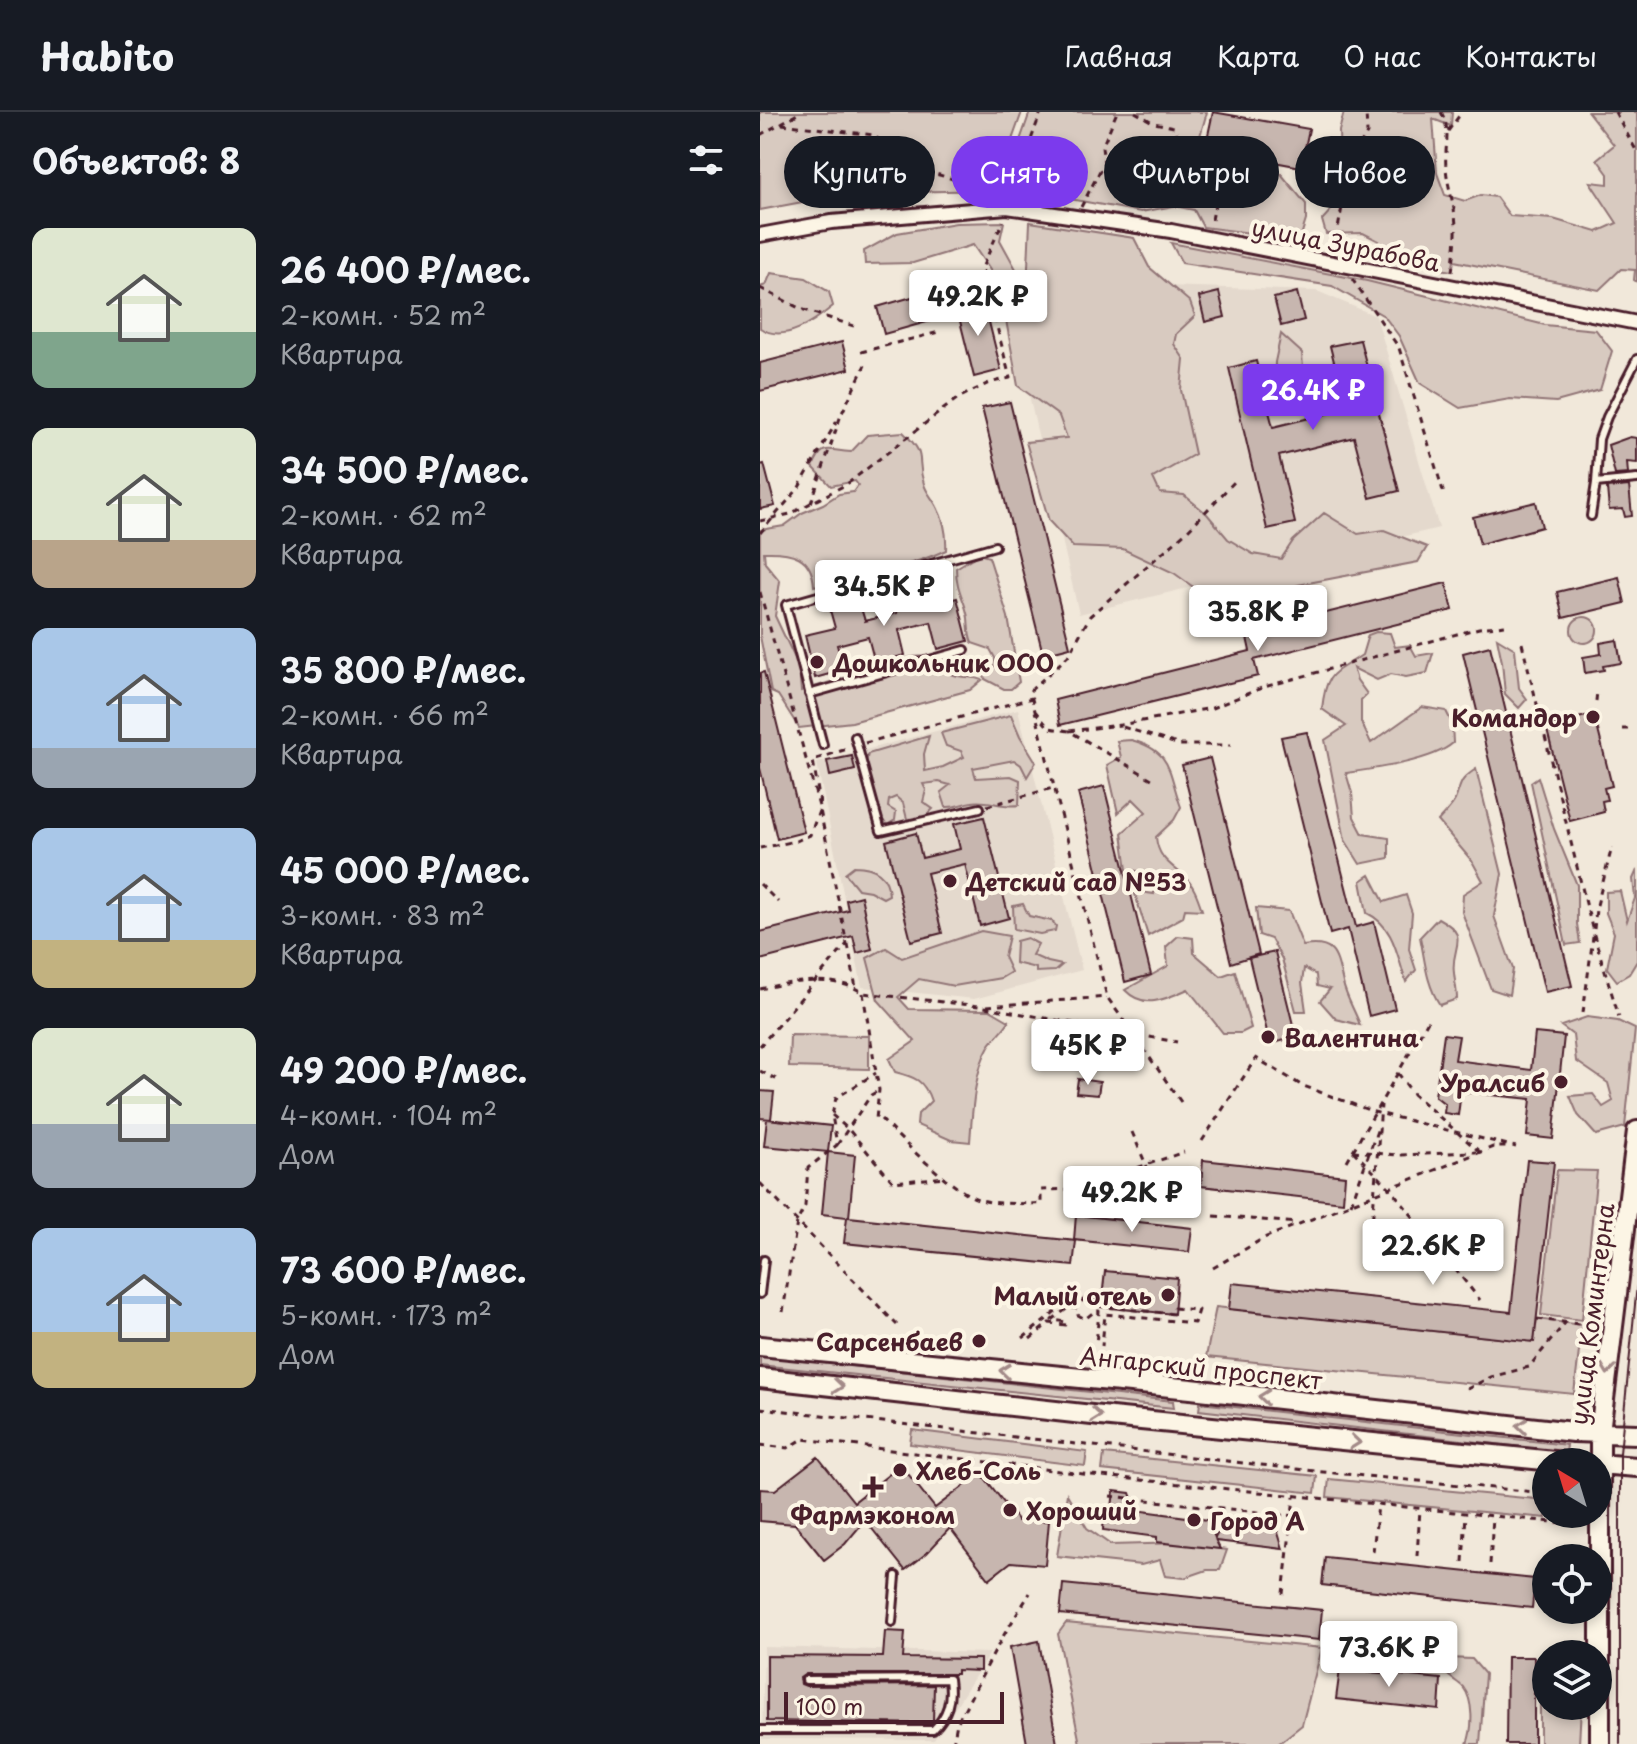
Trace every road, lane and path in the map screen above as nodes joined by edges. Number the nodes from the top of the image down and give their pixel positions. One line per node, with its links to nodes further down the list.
1 (801, 112): 9 (path)
2 (1041, 112): 9 (path)
3 (1117, 112): 13 (path)
4 (1135, 112): 15 (path)
5 (1366, 112): 17 (path)
6 (1441, 112): 10 (path)
7 (1462, 112): 10 (path)
8 (1615, 112): 12 (path)
9 (782, 124): 11 (path)
10 (1448, 131): 19 (path)
11 (760, 135)
12 (1637, 152)
13 (1088, 194)
14 (1006, 214): 32 (path)
15 (1210, 231)
16 (760, 235): 18 (street, улица Зурабова)
17 (1333, 254)
18 (1341, 266): 21 (street, улица Зурабова); 31 (path)
19 (1452, 277)
20 (760, 288): 22 (path)
21 (1637, 323)
22 (854, 326)
23 (939, 332): 24 (path)
24 (861, 352)
25 (1637, 359): 30 (lane)
26 (865, 365): 27 (path)
27 (841, 415): 32 (path); 33 (path)
28 (1637, 479): 30 (lane)
29 (1236, 480): 44 (path)
30 (1596, 483): 34 (lane)
31 (1444, 494)
32 (811, 503): 33 (path)
33 (776, 516): 35 (path); 36 (path)
34 (1591, 516)
35 (760, 521)
36 (760, 533)
37 (995, 546): 43 (lane)
38 (760, 592): 58 (path)
39 (1505, 625): 47 (path)
40 (1522, 643): 63 (path)
41 (965, 650): 43 (lane)
42 (1597, 691): 45 (path)
43 (809, 694): 52 (lane)
44 (1032, 698): 46 (path); 53 (path)
45 (1596, 701)
46 (1034, 709): 50 (path); 56 (path)
47 (1120, 725): 50 (path); 54 (path)
48 (1622, 729): 49 (path)
49 (1631, 729)
50 (1069, 731): 55 (path)
51 (855, 737): 53 (lane)
52 (823, 745)
53 (858, 745): 57 (lane); 58 (path)
54 (1231, 745)
55 (1157, 782)
56 (1053, 788): 57 (path); 69 (path)
57 (980, 808)
58 (820, 810): 60 (path); 64 (path)
59 (1612, 847): 63 (path)
60 (760, 848)
61 (760, 884): 62 (path)
62 (778, 902)
63 (1593, 932): 71 (path); 72 (path)
64 (847, 944): 65 (path); 66 (path)
65 (816, 980): 66 (path); 67 (path); 76 (path)
66 (856, 988): 68 (path)
67 (760, 989)
68 (863, 993): 70 (path); 78 (path)
69 (1107, 997): 70 (path); 74 (path)
70 (979, 1006): 74 (path)
71 (1583, 1013)
72 (1619, 1017)
73 (1429, 1019): 79 (path)
74 (1133, 1034): 75 (path); 82 (path)
75 (1177, 1042)
76 (760, 1046)
77 (760, 1071): 80 (path)
78 (876, 1073): 81 (path); 86 (path)
79 (1398, 1073): 83 (path); 91 (path)
80 (780, 1081)
81 (879, 1090): 88 (path); 103 (path)
82 (1181, 1102)
83 (1381, 1102): 84 (path); 85 (path)
84 (1374, 1112): 85 (path); 92 (path); 94 (path)
85 (1381, 1114): 87 (path); 91 (path)
86 (832, 1115): 88 (path); 93 (path)
87 (1380, 1123): 96 (path); 98 (path)
88 (849, 1130): 93 (path); 103 (path)
89 (1637, 1131): 132 (street, улица Коминтерна, one-way to 132)
90 (1132, 1132): 101 (path)
91 (1460, 1134): 97 (path); 97 (path)
92 (1202, 1141)
93 (837, 1145): 112 (path)
94 (1353, 1151): 96 (path); 99 (path); 100 (path)
95 (1184, 1152): 101 (path)
96 (1370, 1152): 98 (path); 100 (path)
97 (1480, 1152): 98 (path); 105 (path)
98 (1378, 1153): 102 (path)
99 (1347, 1161)
100 (1366, 1162): 102 (path); 110 (path)
101 (1146, 1164): 108 (path); 109 (path)
102 (1376, 1172): 105 (path); 106 (path)
103 (946, 1177): 107 (path)
104 (760, 1183): 112 (path)
105 (1390, 1188): 106 (path); 118 (path)
106 (1374, 1194): 110 (path); 114 (path)
107 (1086, 1197)
108 (1109, 1199)
109 (1190, 1204)
110 (1351, 1204): 113 (path)
111 (1214, 1216): 113 (path)
112 (797, 1222): 119 (path); 122 (path)
113 (1301, 1224): 116 (path)
114 (1370, 1253)
115 (764, 1260): 117 (lane)
116 (1213, 1268)
117 (760, 1294)
118 (1480, 1300)
119 (783, 1312)
120 (1537, 1319): 121 (path)
121 (1565, 1323): 123 (path); 129 (path)
122 (897, 1325)
123 (1587, 1325)
124 (1023, 1338): 125 (path)
125 (1030, 1339)
126 (760, 1346): 128 (street, Ангарский проспект, one-way to 126)
127 (760, 1378): 131 (street, one-way to 131)
128 (1191, 1389): 131 (street); 132 (street, Ангарский проспект, one-way to 128)
129 (1467, 1389)
130 (760, 1408): 139 (path)
131 (1188, 1425): 136 (street, one-way to 136)
132 (1600, 1432): 133 (street, Ангарский проспект); 135 (street, улица Коминтерна)
133 (1637, 1434)
134 (760, 1445): 141 (path)
135 (1600, 1448)
136 (1532, 1459)
137 (1612, 1465): 138 (street)
138 (1637, 1467)
139 (1532, 1492)
140 (1110, 1496): 145 (path)
141 (1294, 1497): 142 (path); 145 (path)
142 (1378, 1505): 143 (path); 149 (path)
143 (1420, 1509): 144 (path); 150 (path)
144 (1466, 1514): 146 (path); 151 (path)
145 (1293, 1516): 155 (path)
146 (1493, 1517): 147 (path); 152 (path)
147 (1532, 1520)
148 (1599, 1528): 160 (street, улица Коминтерна)
149 (1373, 1552)
150 (1417, 1556)
151 (1463, 1562)
152 (1490, 1564)
153 (896, 1576): 156 (lane)
154 (1030, 1593): 159 (path)
155 (1283, 1594)
156 (892, 1622)
157 (806, 1680): 158 (lane)
158 (760, 1730)
159 (953, 1744)
160 (1600, 1744)

